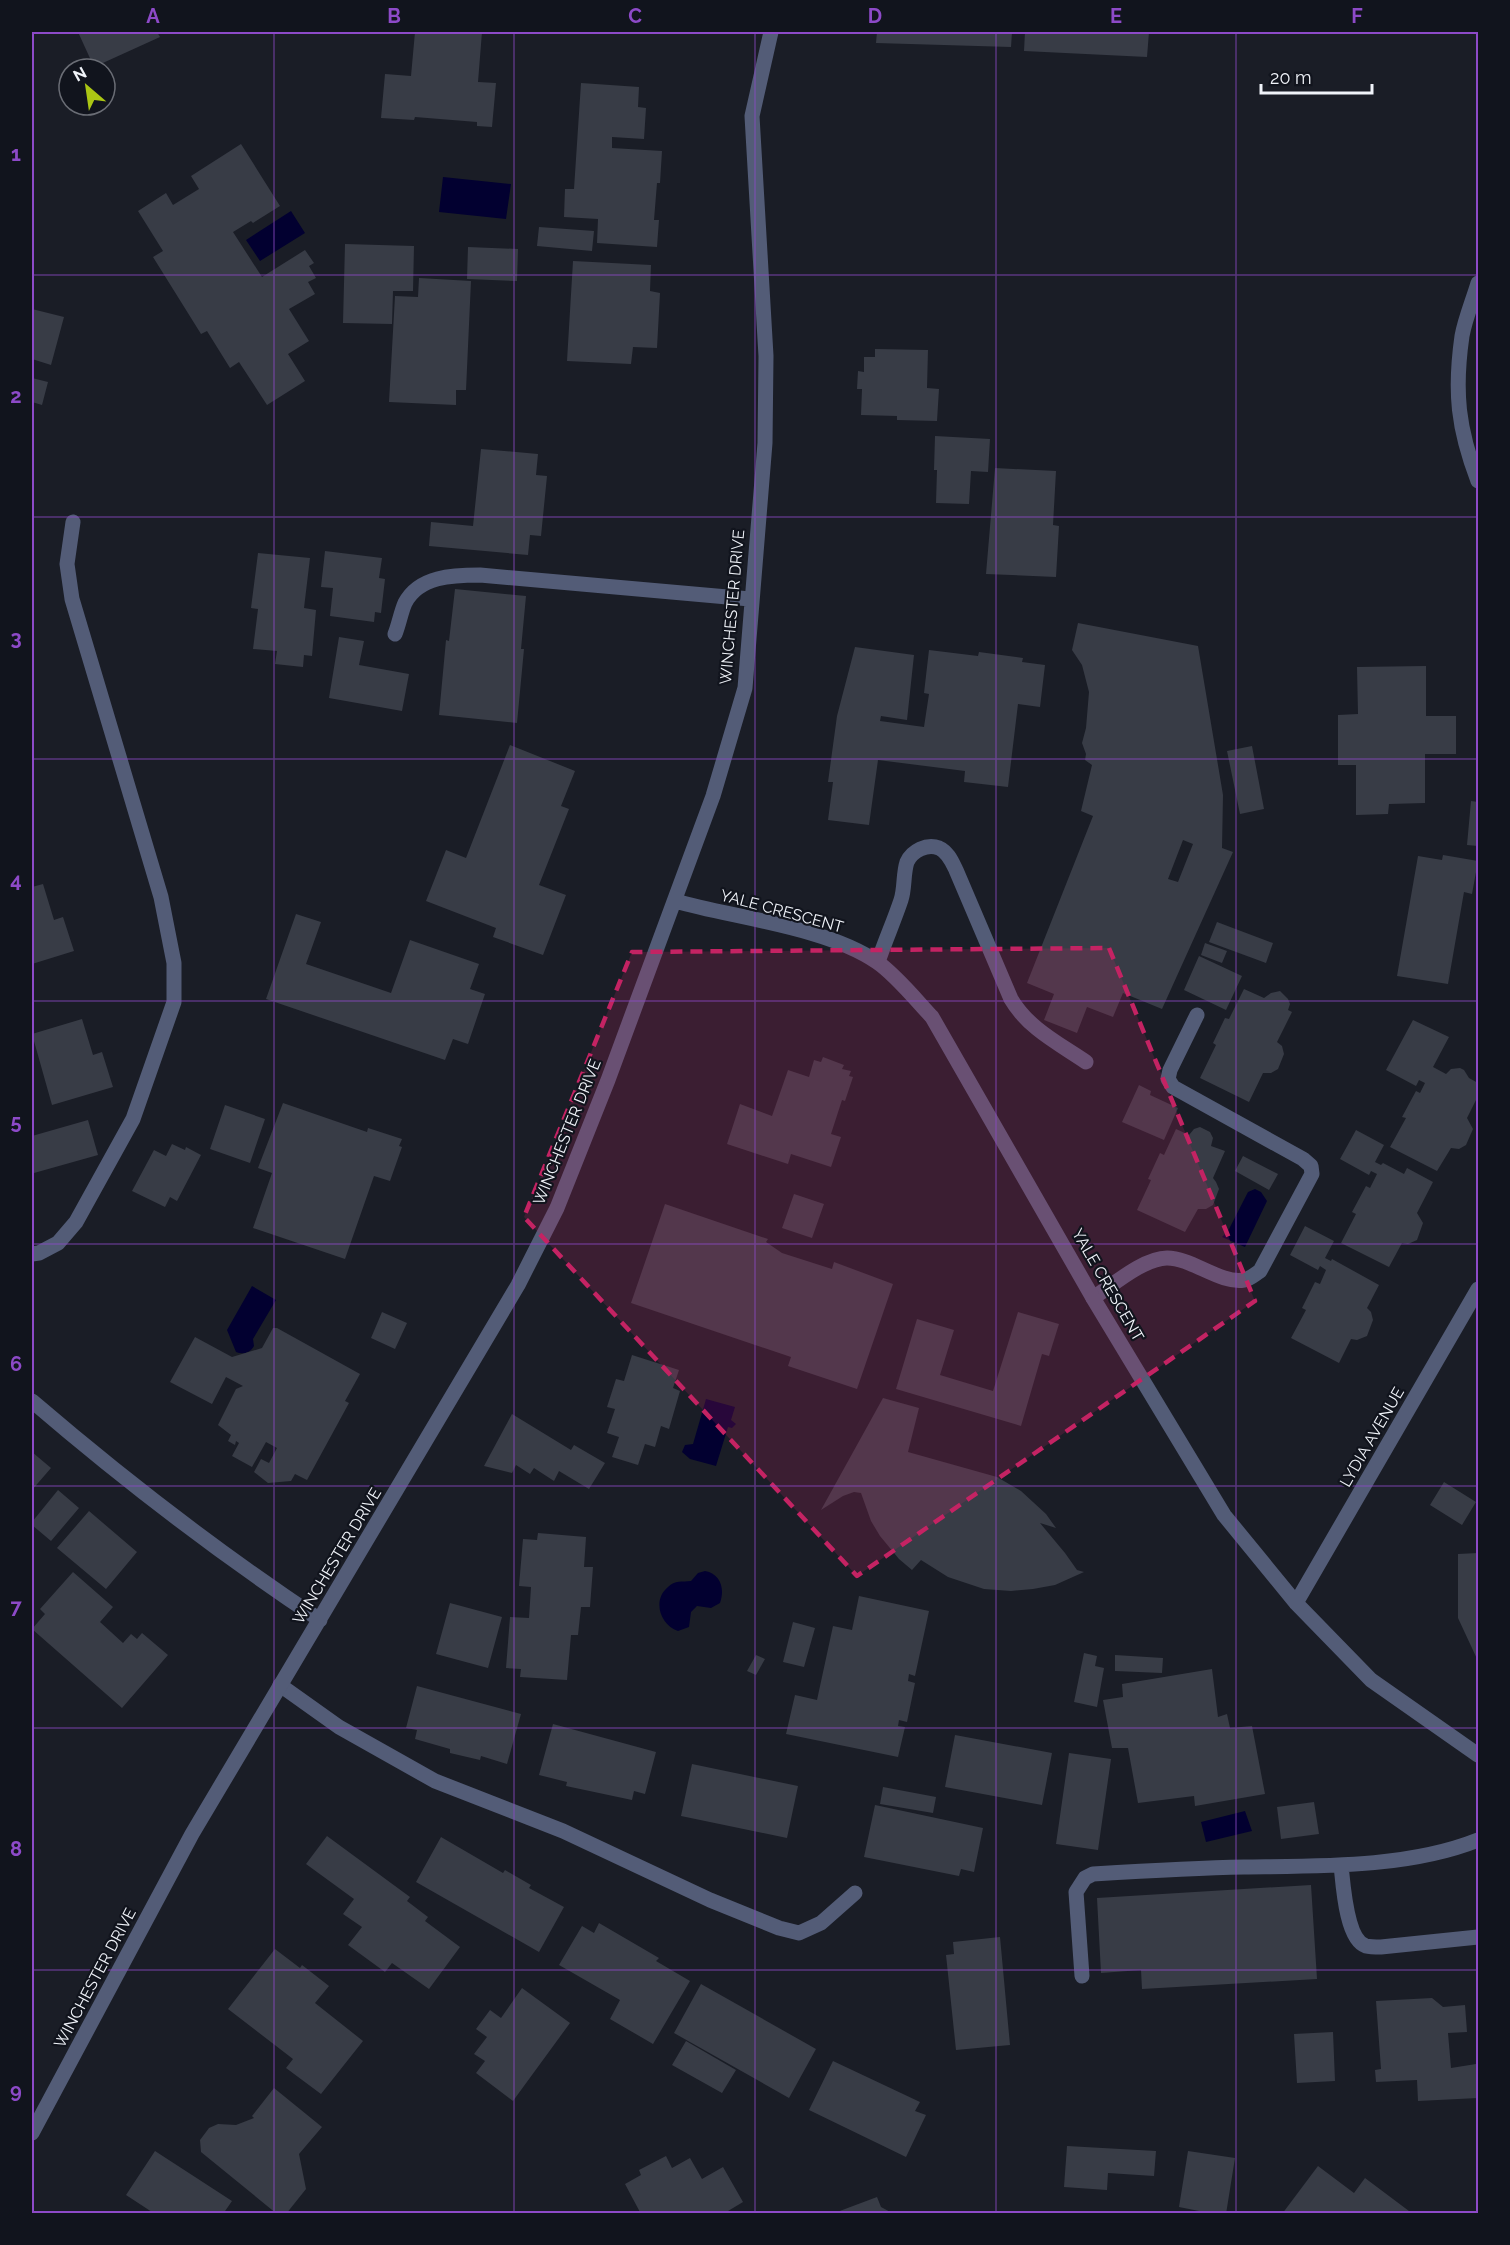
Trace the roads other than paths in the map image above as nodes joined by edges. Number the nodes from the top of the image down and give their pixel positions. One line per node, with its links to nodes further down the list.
1 (771, 32): 5 (street, WINCHESTER DRIVE)
2 (1479, 283): 3 (street)
3 (1479, 481)
4 (73, 522): 11 (street)
5 (750, 599): 6 (street); 7 (street, WINCHESTER DRIVE)
6 (396, 634)
7 (675, 901): 8 (street, YALE CRESCENT); 16 (street, WINCHESTER DRIVE)
8 (878, 962): 10 (street); 13 (street, YALE CRESCENT)
9 (1197, 1015): 13 (street)
10 (1086, 1062)
11 (32, 1254)
12 (1479, 1289): 15 (street, LYDIA AVENUE)
13 (1093, 1298): 15 (street, YALE CRESCENT)
14 (32, 1401): 16 (street)
15 (1296, 1603): 18 (street, YALE CRESCENT)
16 (320, 1620): 17 (street, WINCHESTER DRIVE)
17 (280, 1685): 21 (street); 24 (street, WINCHESTER DRIVE)
18 (1479, 1755)
19 (1479, 1840): 20 (street)
20 (1341, 1865): 22 (street); 23 (street)
21 (855, 1893)
22 (1479, 1937)
23 (1082, 1976)
24 (32, 2133)

